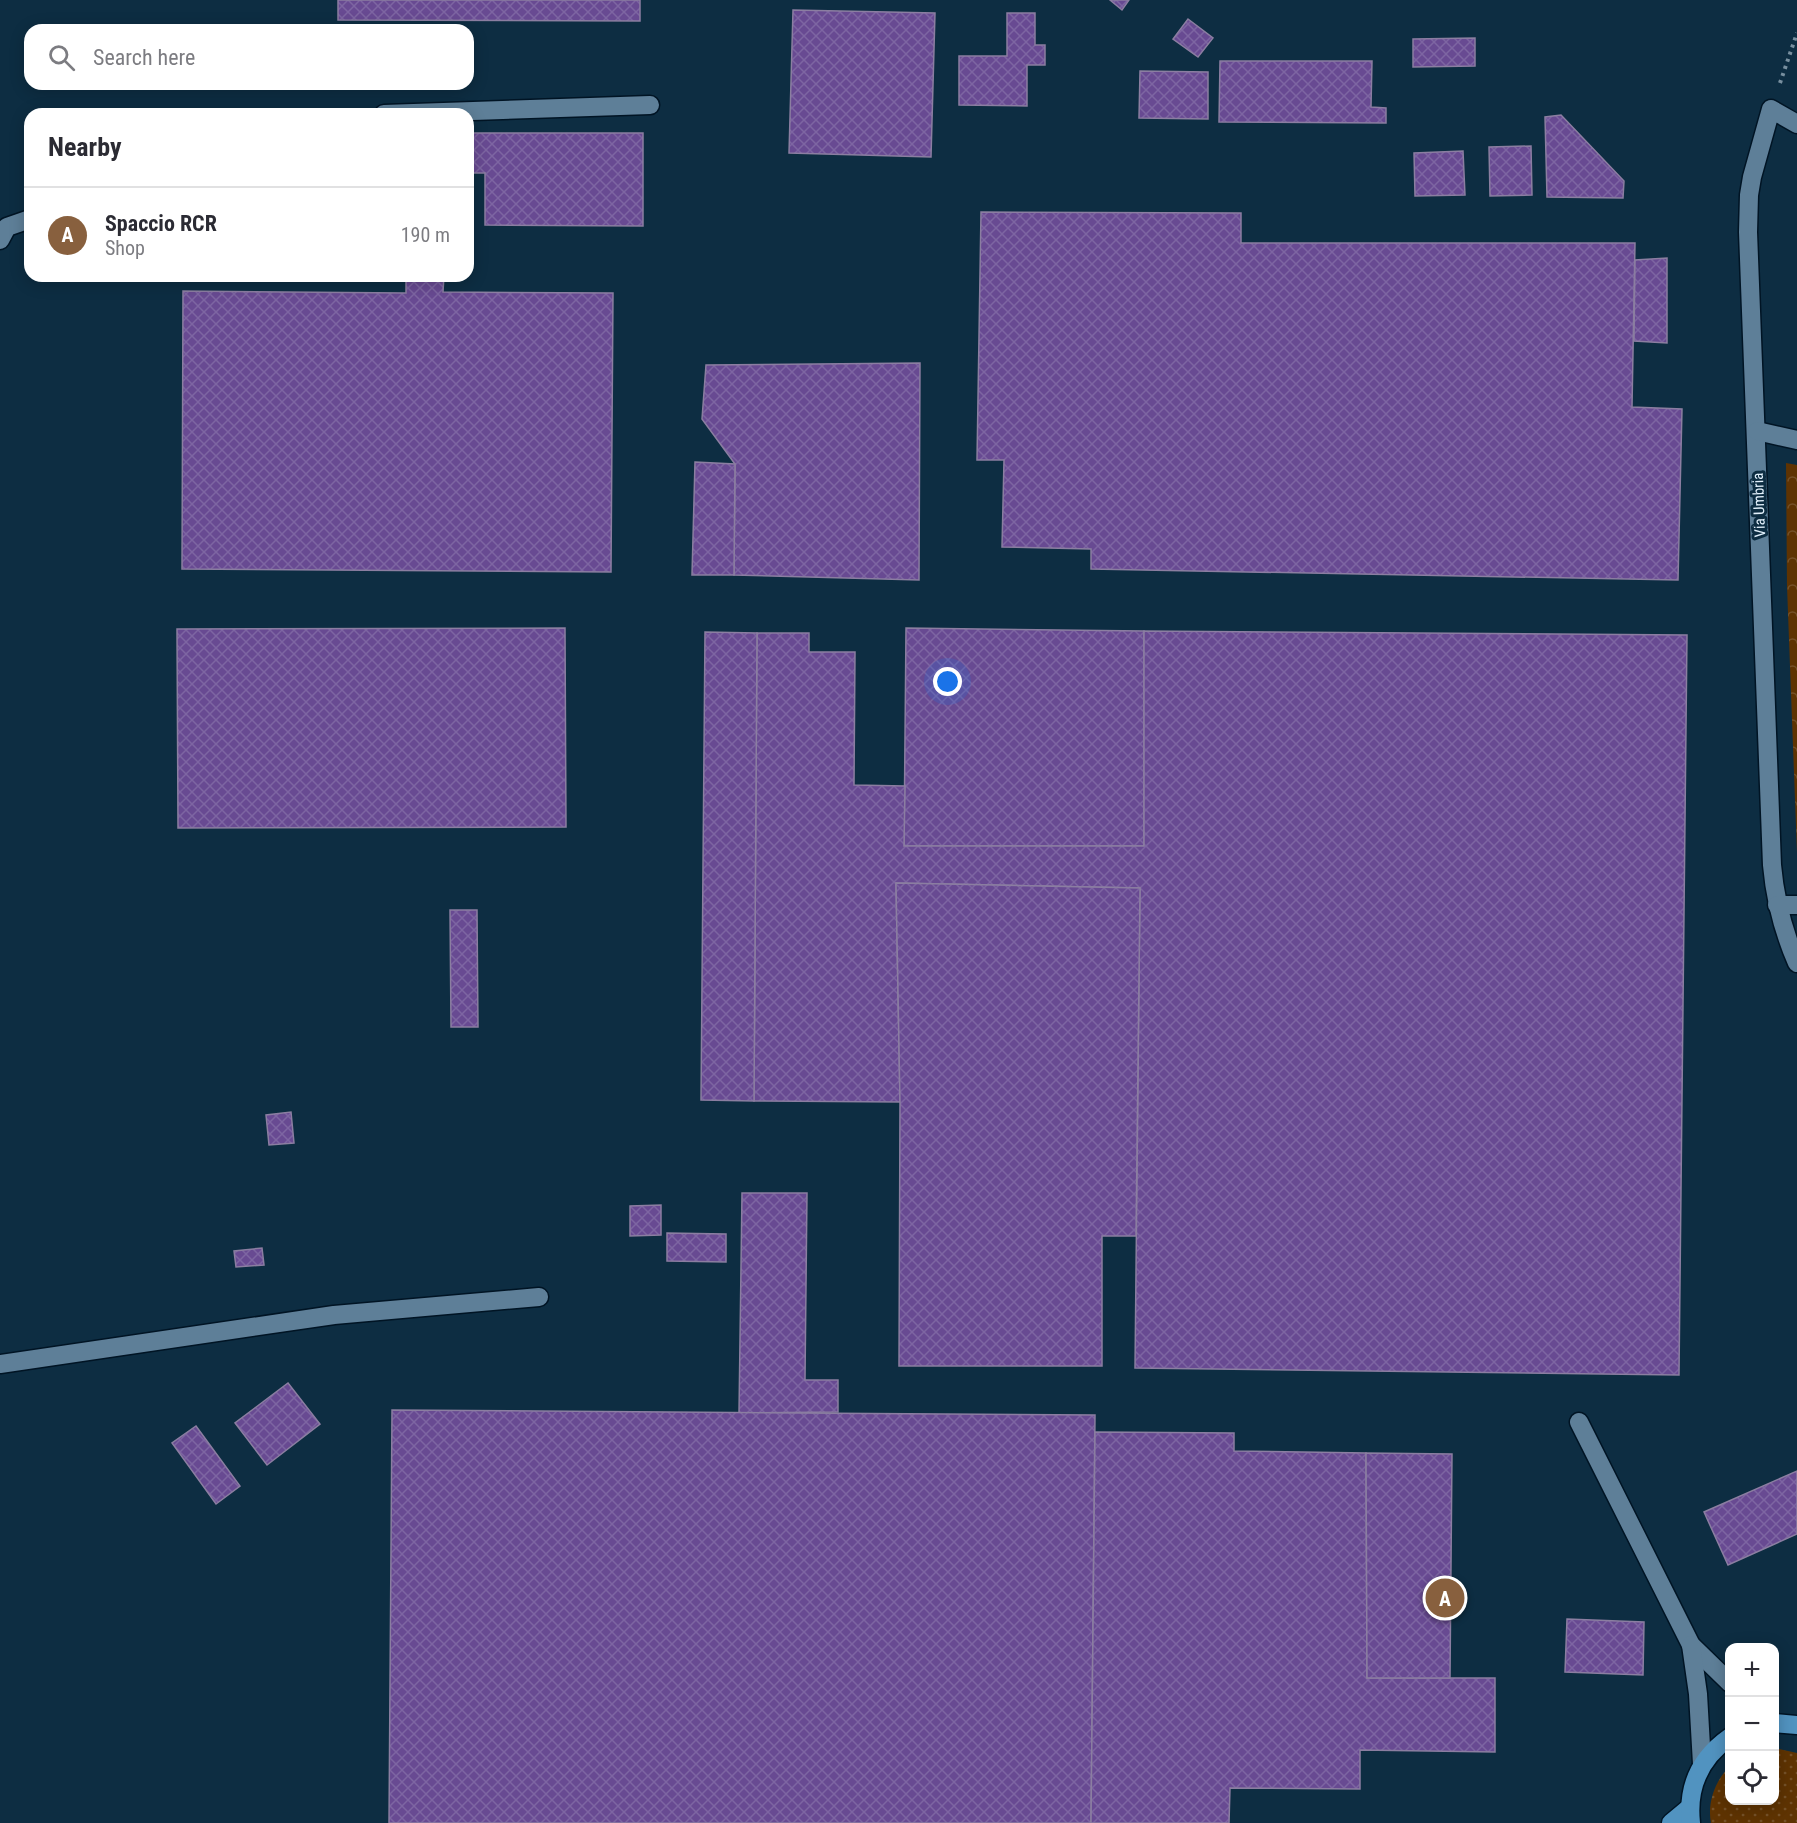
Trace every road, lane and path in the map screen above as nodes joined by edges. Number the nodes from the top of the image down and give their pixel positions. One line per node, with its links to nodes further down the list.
1 (1797, 33): 3 (path)
2 (650, 105): 4 (street)
3 (1771, 109): 5 (street); 8 (street, Via Umbria)
4 (474, 111)
5 (1797, 124)
6 (24, 221): 7 (street)
7 (0, 240)
8 (1757, 431): 9 (street); 10 (street, Via Umbria)
9 (1797, 440)
10 (1777, 904): 11 (street); 12 (street, Via Umbria)
11 (1797, 905)
12 (1797, 963)
13 (539, 1297): 14 (street)
14 (0, 1364)
15 (1579, 1422): 16 (street)
16 (1691, 1645): 17 (street); 19 (street)
17 (1725, 1678)
18 (1725, 1741): 19 (main road)
19 (1702, 1764): 20 (main road)
20 (1690, 1815): 21 (main road)
21 (1671, 1823)

